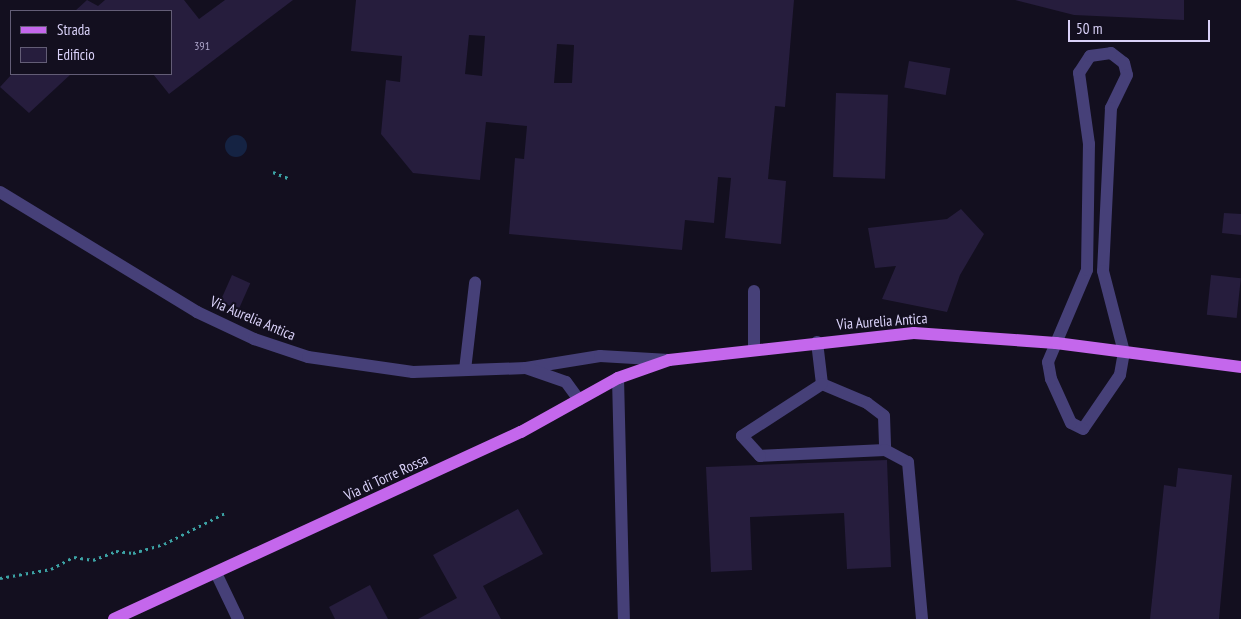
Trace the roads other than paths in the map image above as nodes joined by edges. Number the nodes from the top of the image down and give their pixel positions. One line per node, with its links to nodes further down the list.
1 (0, 192): 11 (street, Via Aurelia Antica)
2 (475, 283): 11 (street)
3 (754, 291): 6 (street)
4 (817, 342): 5 (main road, Via Aurelia Antica); 6 (main road, Via Aurelia Antica); 13 (street)
5 (1056, 344): 7 (main road, Via Aurelia Antica); 7 (street); 7 (street)
6 (754, 350): 8 (main road, Via Aurelia Antica)
7 (1124, 352): 10 (main road, Via Aurelia Antica)
8 (669, 360): 9 (street, Via Aurelia Antica); 12 (main road, Via di Torre Rossa)
9 (526, 368): 11 (street, Via Aurelia Antica); 14 (street, Via Aurelia Antica)
10 (1241, 368)
11 (464, 370)
12 (618, 378): 14 (main road, Via di Torre Rossa); 19 (street)
13 (822, 384): 15 (street); 15 (street)
14 (579, 400): 16 (main road, Via di Torre Rossa)
15 (885, 450): 20 (street)
16 (216, 574): 17 (main road, Via di Torre Rossa); 18 (street)
17 (119, 618)
18 (238, 619)
19 (624, 619)
20 (922, 619)

